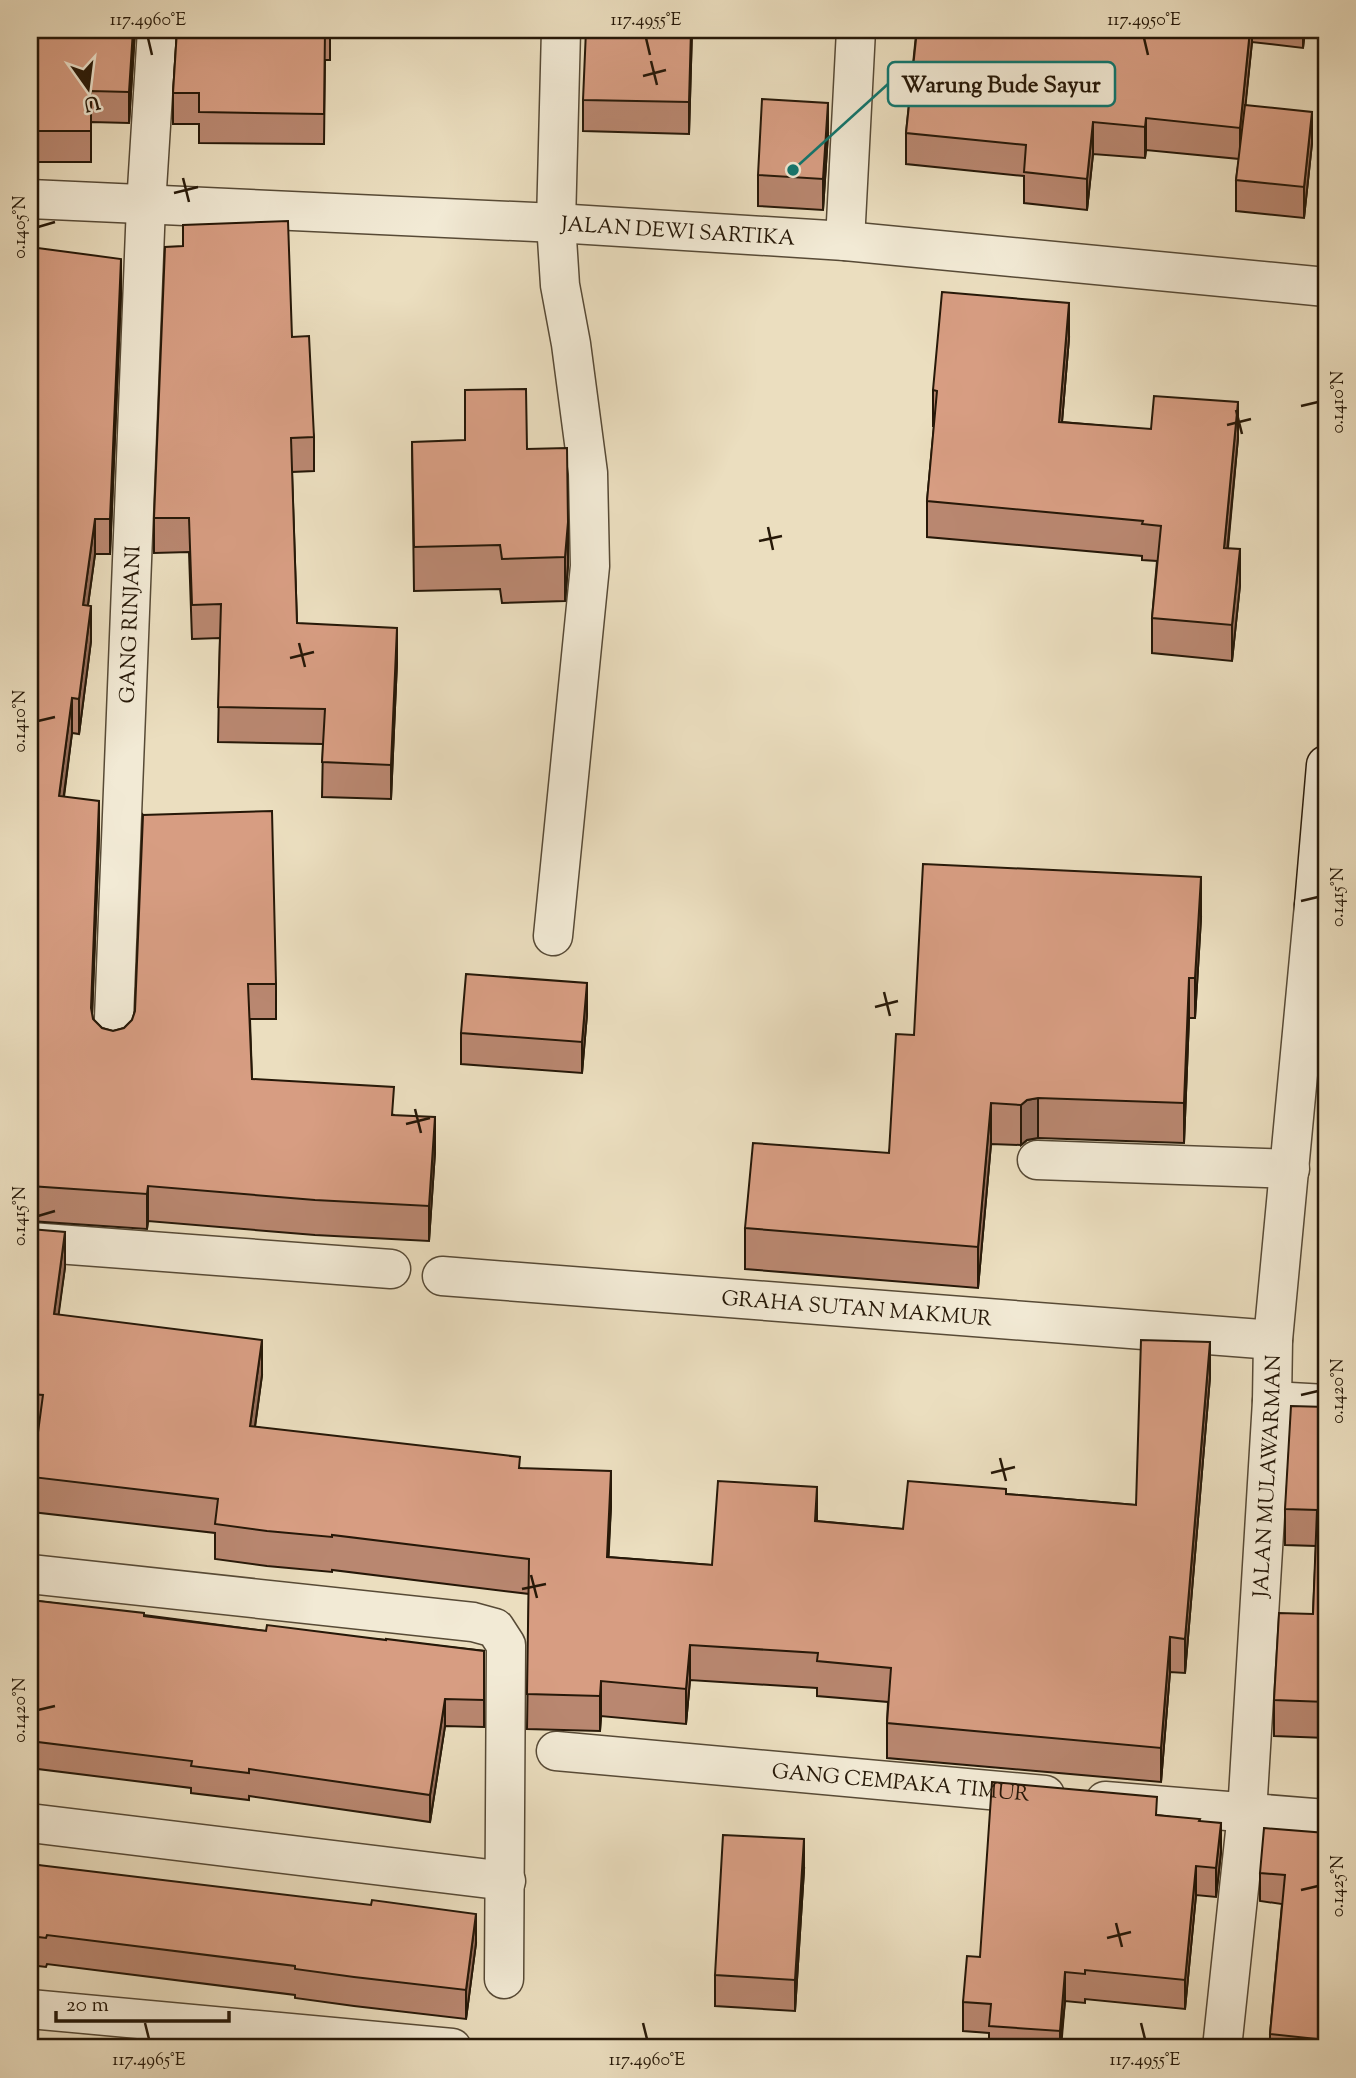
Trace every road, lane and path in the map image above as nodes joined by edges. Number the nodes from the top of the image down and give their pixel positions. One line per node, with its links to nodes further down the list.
1 (157, 30): 5 (street, GANG RINJANI)
2 (561, 30): 6 (street)
3 (856, 30): 7 (street)
4 (30, 199): 5 (street, JALAN DEWI SARTIKA)
5 (146, 205): 6 (street, JALAN DEWI SARTIKA); 12 (street, GANG RINJANI)
6 (556, 223): 7 (street, JALAN DEWI SARTIKA); 11 (street)
7 (845, 241): 8 (street, JALAN DEWI SARTIKA)
8 (1326, 287)
9 (1326, 765): 10 (street, JALAN MULAWARMAN)
10 (1320, 906): 14 (street, JALAN MULAWARMAN)
11 (553, 936)
12 (113, 1044)
13 (1037, 1160): 14 (street)
14 (1290, 1168): 18 (street, JALAN MULAWARMAN)
15 (30, 1242): 16 (street)
16 (391, 1269)
17 (442, 1276): 18 (street, GRAHA SUTAN MAKMUR)
18 (1273, 1340): 19 (street, JALAN MULAWARMAN)
19 (1272, 1401): 20 (street); 23 (street, JALAN MULAWARMAN)
20 (1326, 1404)
21 (30, 1574): 26 (street)
22 (556, 1751): 23 (street, GANG CEMPAKA TIMUR)
23 (1247, 1813): 24 (street, GANG CEMPAKA TIMUR); 30 (street, JALAN MULAWARMAN)
24 (1326, 1819)
25 (30, 1823): 26 (street)
26 (506, 1881): 27 (street)
27 (504, 1979)
28 (30, 2009): 29 (street)
29 (452, 2048)
30 (1222, 2048)

